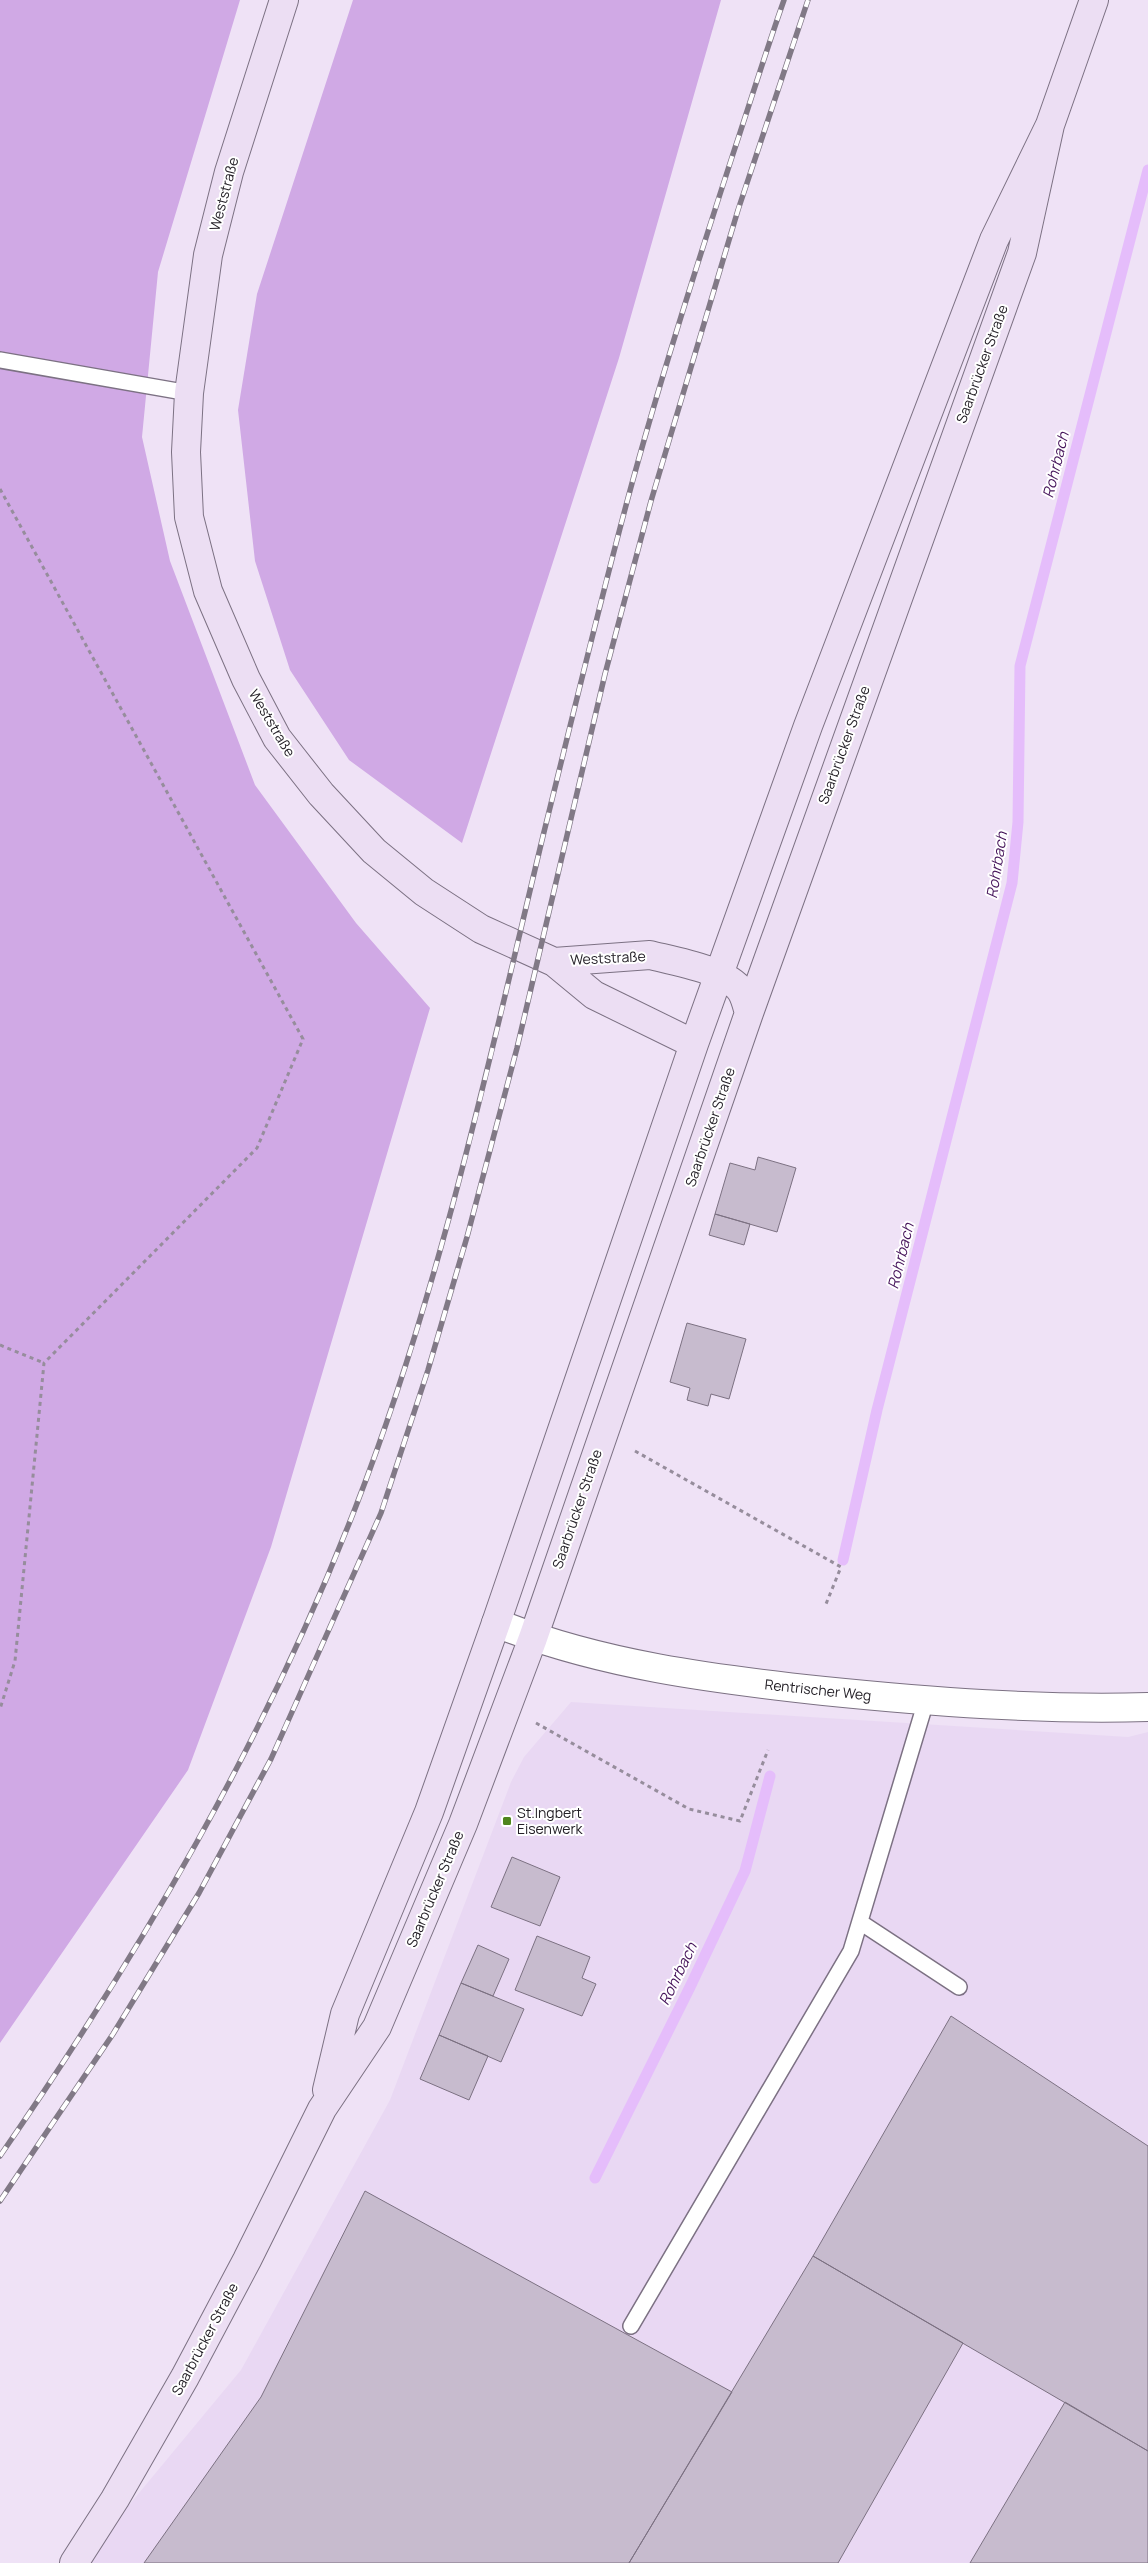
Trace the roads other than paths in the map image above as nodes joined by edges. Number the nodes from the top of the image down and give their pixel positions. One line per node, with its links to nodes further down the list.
1 (284, 0): 5 (main road, Weststraße)
2 (1094, 0): 3 (main road, Saarbrücker Straße)
3 (1050, 126): 7 (main road, Saarbrücker Straße); 8 (main road, Saarbrücker Straße)
4 (0, 360): 5 (lane)
5 (189, 393): 6 (main road, Weststraße)
6 (554, 962): 7 (main road, Weststraße); 9 (main road, Weststraße)
7 (719, 974): 8 (main road); 9 (main road, Saarbrücker Straße)
8 (749, 1013): 9 (main road); 11 (main road, Saarbrücker Straße)
9 (694, 1044): 10 (main road, Saarbrücker Straße)
10 (496, 1623): 11 (street, Rentrischer Weg); 16 (main road, Saarbrücker Straße)
11 (533, 1638): 12 (street, Rentrischer Weg); 16 (main road, Saarbrücker Straße)
12 (926, 1702): 13 (street, Rentrischer Weg); 14 (lane)
13 (1148, 1707)
14 (860, 1922): 15 (lane); 17 (lane)
15 (959, 1987)
16 (322, 2109): 18 (main road, Saarbrücker Straße)
17 (631, 2326)
18 (74, 2563)

